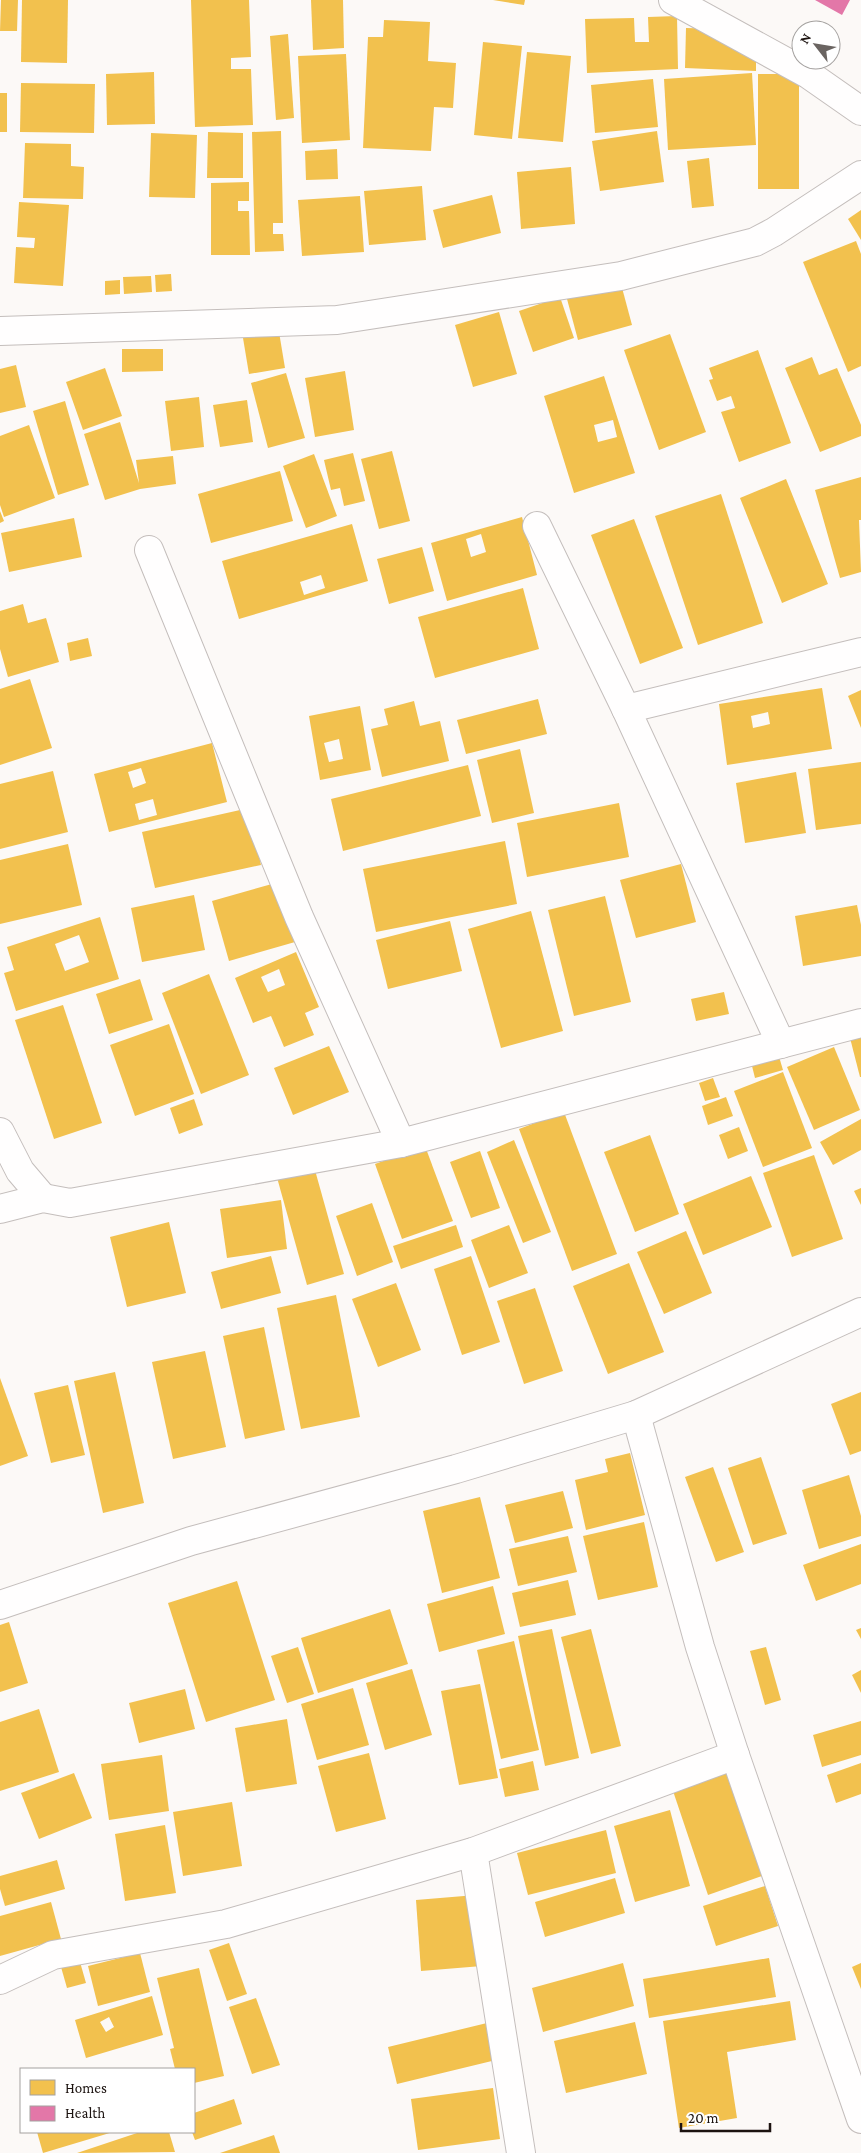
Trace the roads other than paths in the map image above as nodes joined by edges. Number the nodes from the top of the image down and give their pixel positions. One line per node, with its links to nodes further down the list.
1 (673, 0): 2 (street)
2 (861, 111)
3 (861, 175): 4 (street)
4 (0, 331)
5 (537, 526): 8 (street)
6 (149, 550): 12 (street)
7 (861, 652): 8 (street)
8 (626, 709): 10 (street)
9 (861, 1023): 10 (street)
10 (781, 1044): 12 (street)
11 (0, 1132): 13 (street)
12 (401, 1143): 13 (street)
13 (43, 1198): 14 (street)
14 (0, 1209)
15 (861, 1312): 16 (street)
16 (636, 1415): 17 (street); 18 (street)
17 (0, 1605)
18 (735, 1755): 19 (street); 21 (street)
19 (473, 1852): 20 (street); 22 (street)
20 (0, 1980)
21 (861, 2118)
22 (522, 2153)

